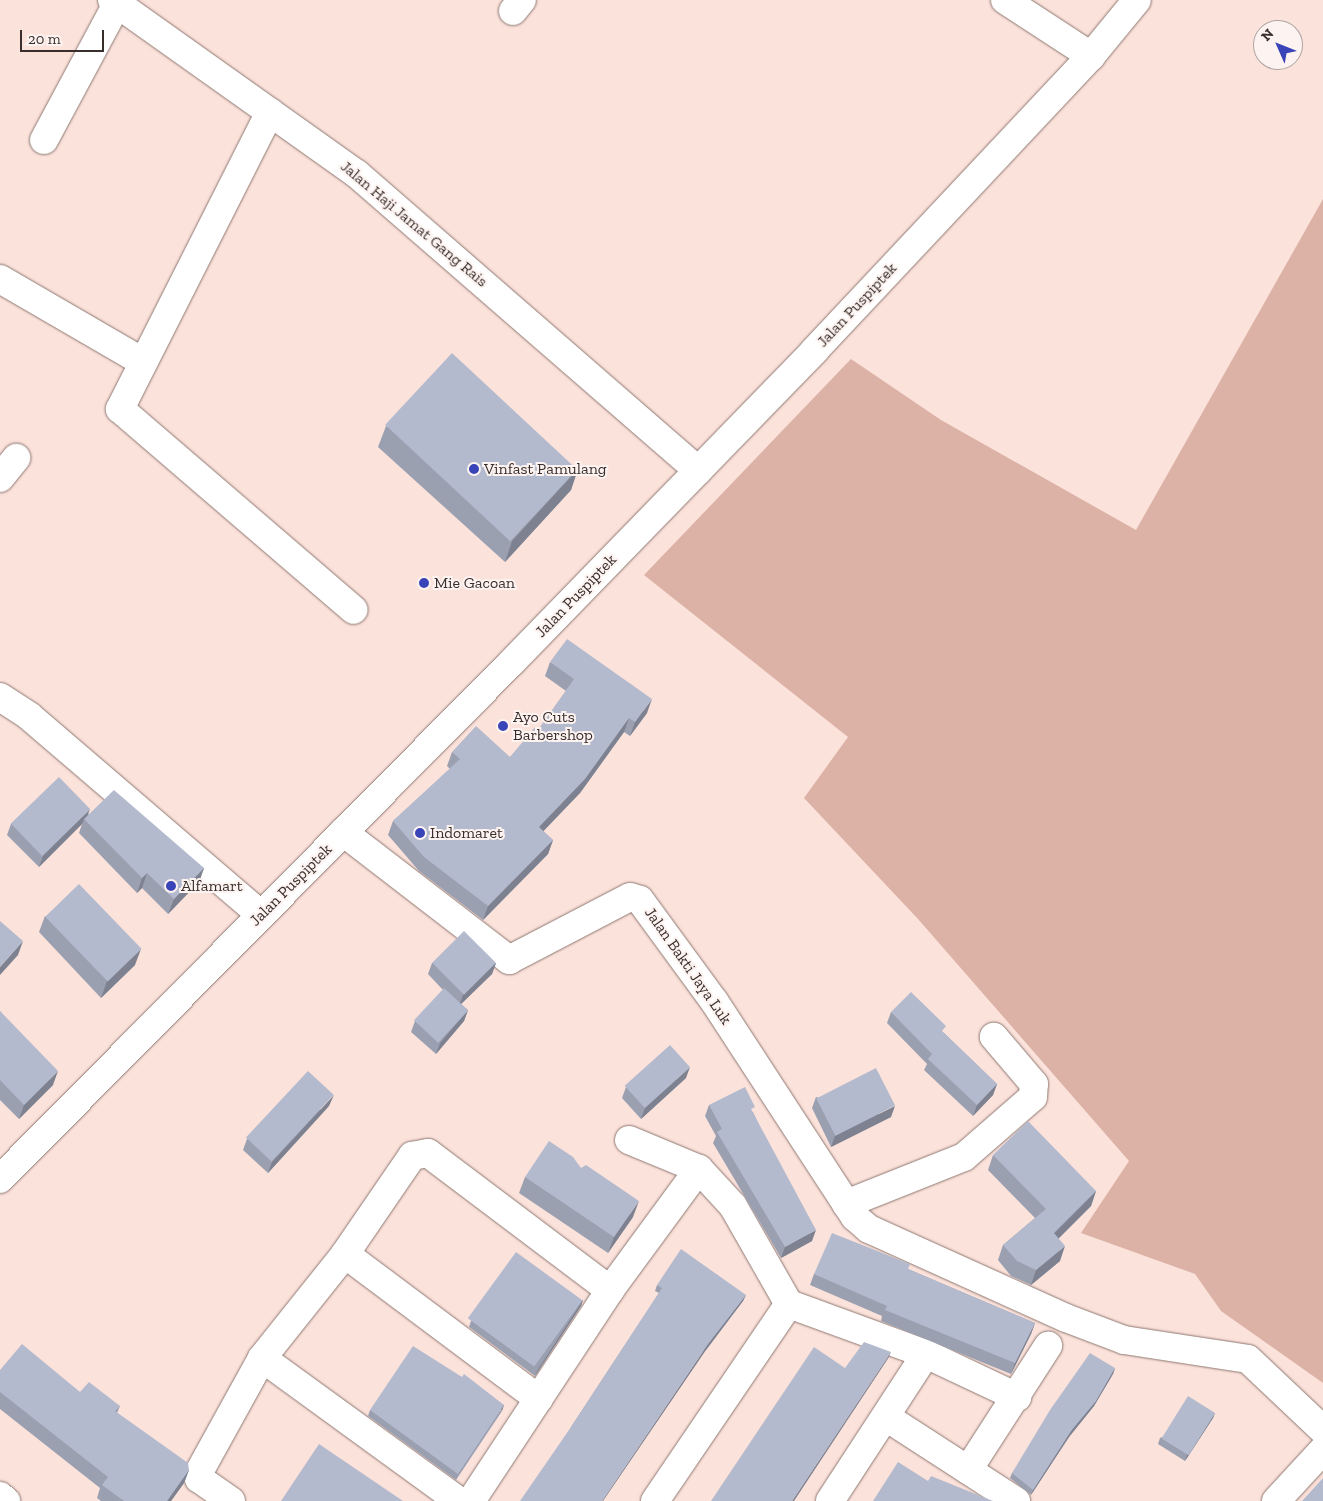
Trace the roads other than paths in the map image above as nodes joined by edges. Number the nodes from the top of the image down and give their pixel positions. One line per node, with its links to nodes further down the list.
1 (1005, 0): 4 (street)
2 (1137, 0): 4 (street, Jalan Puspiptek)
3 (114, 2): 5 (street, Jalan Haji Jamat Gang Rais); 6 (street)
4 (1091, 56): 9 (street, Jalan Puspiptek)
5 (270, 112): 8 (street); 9 (street, Jalan Haji Jamat Gang Rais)
6 (44, 140)
7 (0, 279): 8 (street)
8 (143, 362): 10 (street)
9 (698, 470): 12 (street, Jalan Puspiptek)
10 (354, 610)
11 (0, 696): 13 (street)
12 (343, 832): 13 (street, Jalan Puspiptek); 18 (street, Jalan Bakti Jaya Luk)
13 (261, 915): 17 (street, Jalan Puspiptek)
14 (994, 1037): 18 (street)
15 (629, 1140): 16 (street)
16 (699, 1169): 20 (street); 21 (street)
17 (0, 1179)
18 (846, 1204): 28 (street)
19 (345, 1254): 20 (street); 24 (street); 26 (street)
20 (610, 1290): 26 (street)
21 (789, 1304): 23 (street); 36 (street)
22 (1048, 1346): 25 (street)
23 (926, 1354): 25 (street); 27 (street)
24 (262, 1358): 33 (street); 34 (street)
25 (1017, 1397): 30 (street)
26 (538, 1399): 35 (street)
27 (886, 1417): 30 (street); 37 (street)
28 (1323, 1430)
29 (1323, 1450): 39 (street)
30 (968, 1470): 38 (street)
31 (0, 1496): 32 (street)
32 (6, 1501)
33 (231, 1501)
34 (459, 1501)
35 (471, 1501)
36 (655, 1501)
37 (830, 1501)
38 (1016, 1501)
39 (1276, 1501)

